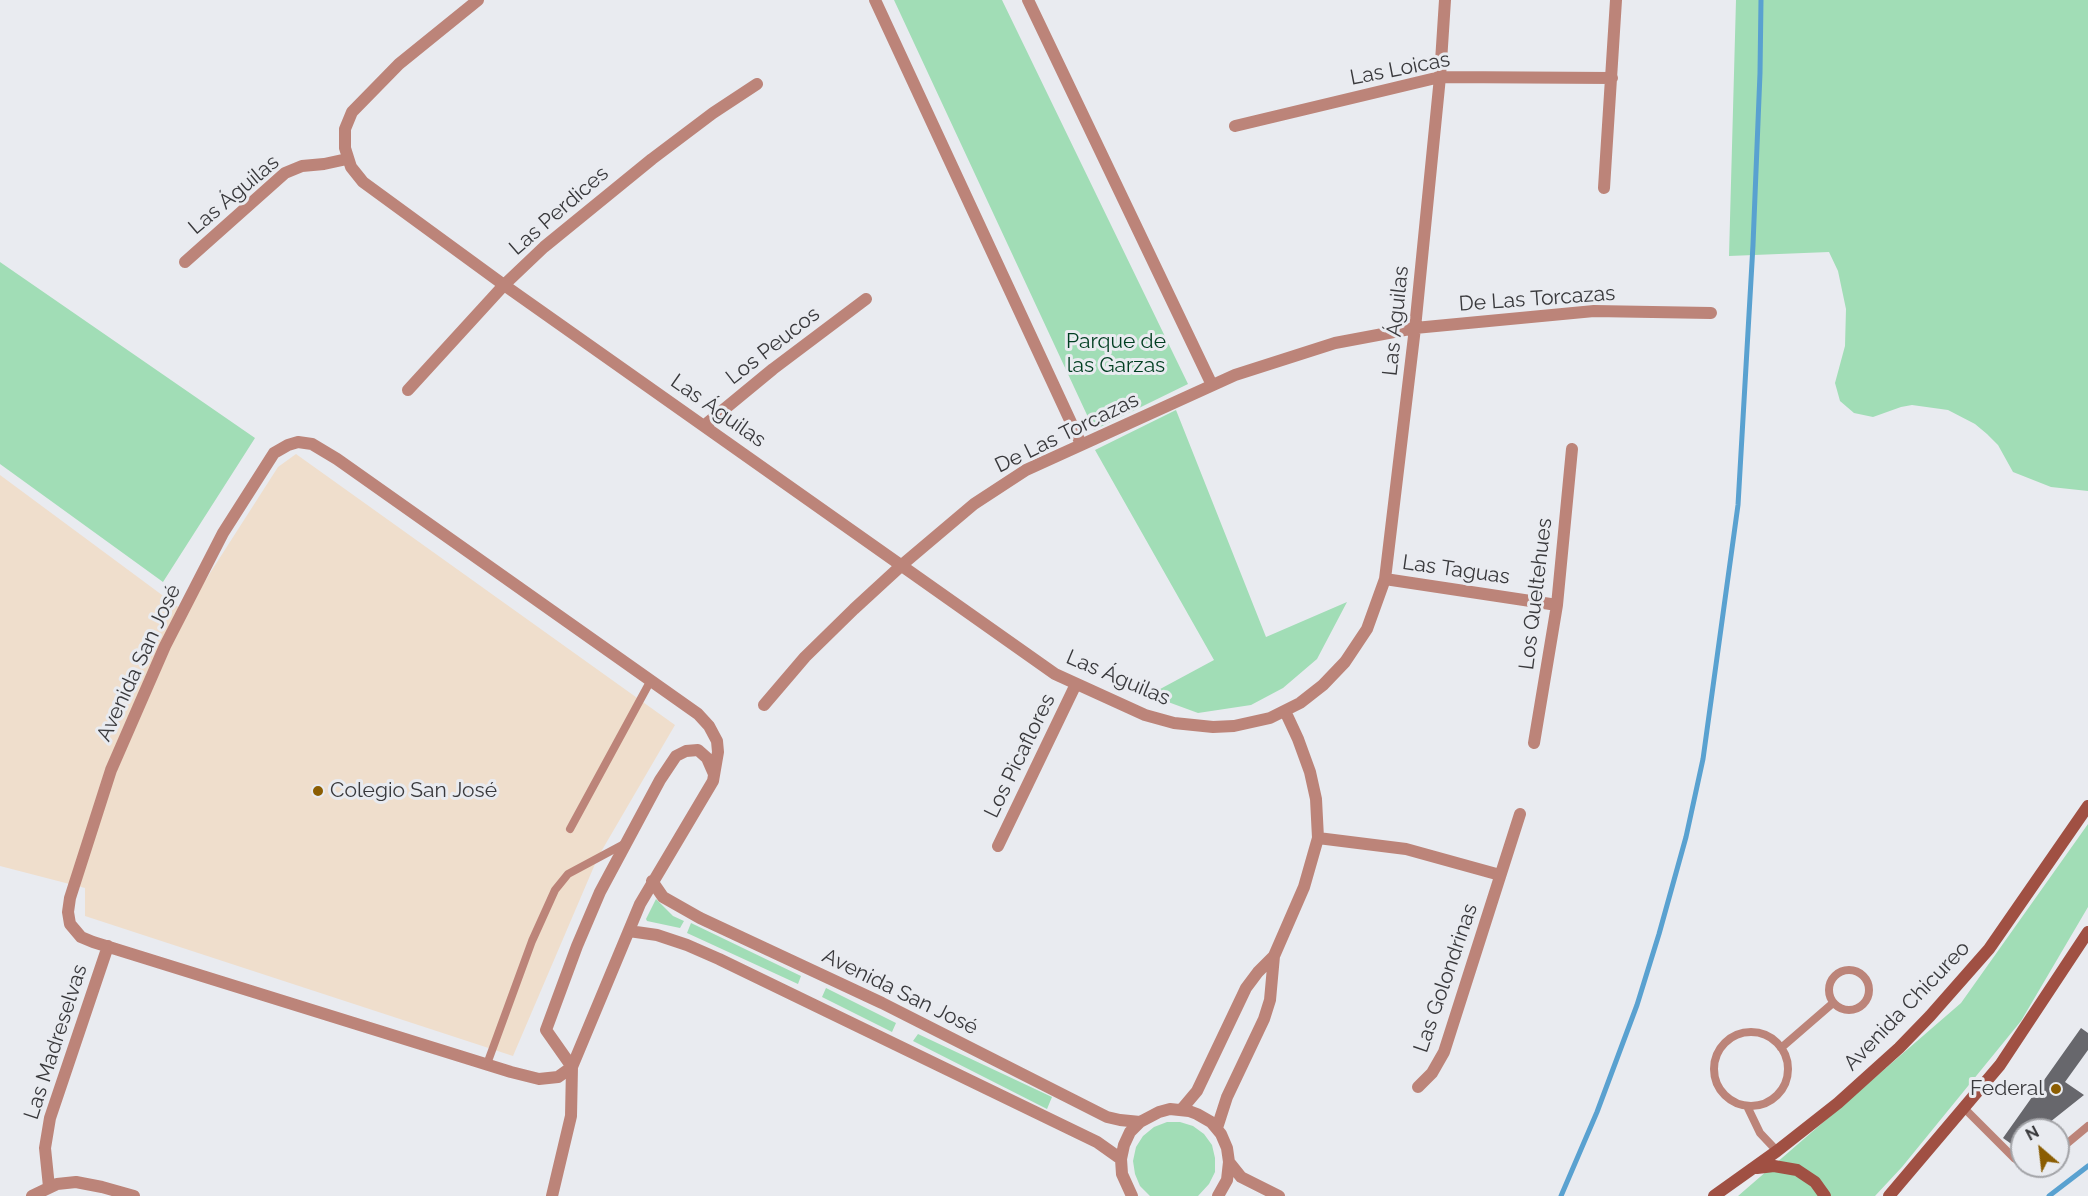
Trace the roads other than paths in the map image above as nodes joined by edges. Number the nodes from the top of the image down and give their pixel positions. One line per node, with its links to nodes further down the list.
1 (478, 0): 10 (street)
2 (874, 0): 20 (street)
3 (1028, 0): 17 (street)
4 (1444, 0): 6 (street, Las Águilas)
5 (1616, 0): 7 (street)
6 (1440, 77): 7 (street, Las Loicas); 9 (street, Las Loicas); 16 (street, Las Águilas)
7 (1612, 78): 11 (street)
8 (757, 84): 13 (street, Las Perdices)
9 (1235, 126)
10 (347, 159): 12 (street, Las Águilas); 13 (street, Las Águilas)
11 (1605, 188)
12 (184, 262)
13 (504, 285): 18 (street, Las Perdices); 19 (street, Las Águilas)
14 (867, 299): 19 (street, Los Peucos)
15 (1711, 313): 16 (street, De Las Torcazas)
16 (1415, 328): 17 (street, De Las Torcazas); 23 (street, Las Águilas)
17 (1212, 385): 20 (street, De Las Torcazas)
18 (408, 390)
19 (705, 425): 22 (street, Las Águilas)
20 (1082, 444): 22 (street, De Las Torcazas)
21 (1572, 449): 24 (street, Los Queltehues)
22 (903, 564): 26 (street, Las Águilas); 27 (street, De Las Torcazas)
23 (1385, 579): 24 (street, Las Taguas); 28 (street, Las Águilas)
24 (1557, 604): 29 (street, Los Queltehues)
25 (651, 680): 30 (street, Avenida San José); 33 (lane); 41 (street, Avenida San José)
26 (1076, 684): 28 (street, Las Águilas); 36 (street, Los Picaflores)
27 (764, 705)
28 (1285, 711): 34 (street)
29 (1534, 743)
30 (714, 774): 35 (street); 38 (street, Avenida San José)
31 (2088, 806): 55 (main road, Avenida Chicureo)
32 (1520, 814): 37 (street, Las Golondrinas)
33 (570, 829)
34 (1318, 838): 37 (street); 42 (street)
35 (626, 843): 45 (lane); 46 (street)
36 (998, 846)
37 (1500, 875): 47 (street, Las Golondrinas)
38 (652, 881): 39 (street, Avenida San José); 51 (street, Avenida San José)
39 (629, 931): 46 (street, Avenida San José); 57 (street)
40 (2088, 932): 49 (main road)
41 (108, 946): 45 (street, Avenida San José); 60 (street, Las Madreselvas)
42 (1274, 956): 50 (street); 53 (street)
43 (1833, 1003): 43 (lane); 44 (lane)
44 (1781, 1048): 48 (lane); 48 (lane)
45 (488, 1064): 46 (street, Avenida San José)
46 (572, 1067): 64 (street)
47 (1418, 1087)
48 (1747, 1106): 55 (lane)
49 (1964, 1108): 56 (lane); 69 (main road)
50 (1181, 1110): 51 (street); 53 (street)
51 (1140, 1122): 57 (street)
52 (2088, 1126): 54 (lane)
53 (1217, 1128): 58 (street)
54 (2070, 1141)
55 (1777, 1151): 59 (main road, Avenida Chicureo)
56 (2010, 1154)
57 (1121, 1160): 61 (street)
58 (1229, 1162): 65 (street); 66 (street)
59 (1755, 1168): 67 (main road, Avenida Chicureo); 68 (main road)
60 (49, 1187): 62 (street); 63 (street)
61 (1127, 1193)
62 (32, 1196)
63 (134, 1196)
64 (552, 1196)
65 (1218, 1196)
66 (1279, 1196)
67 (1714, 1196)
68 (1825, 1196)
69 (1889, 1196)

